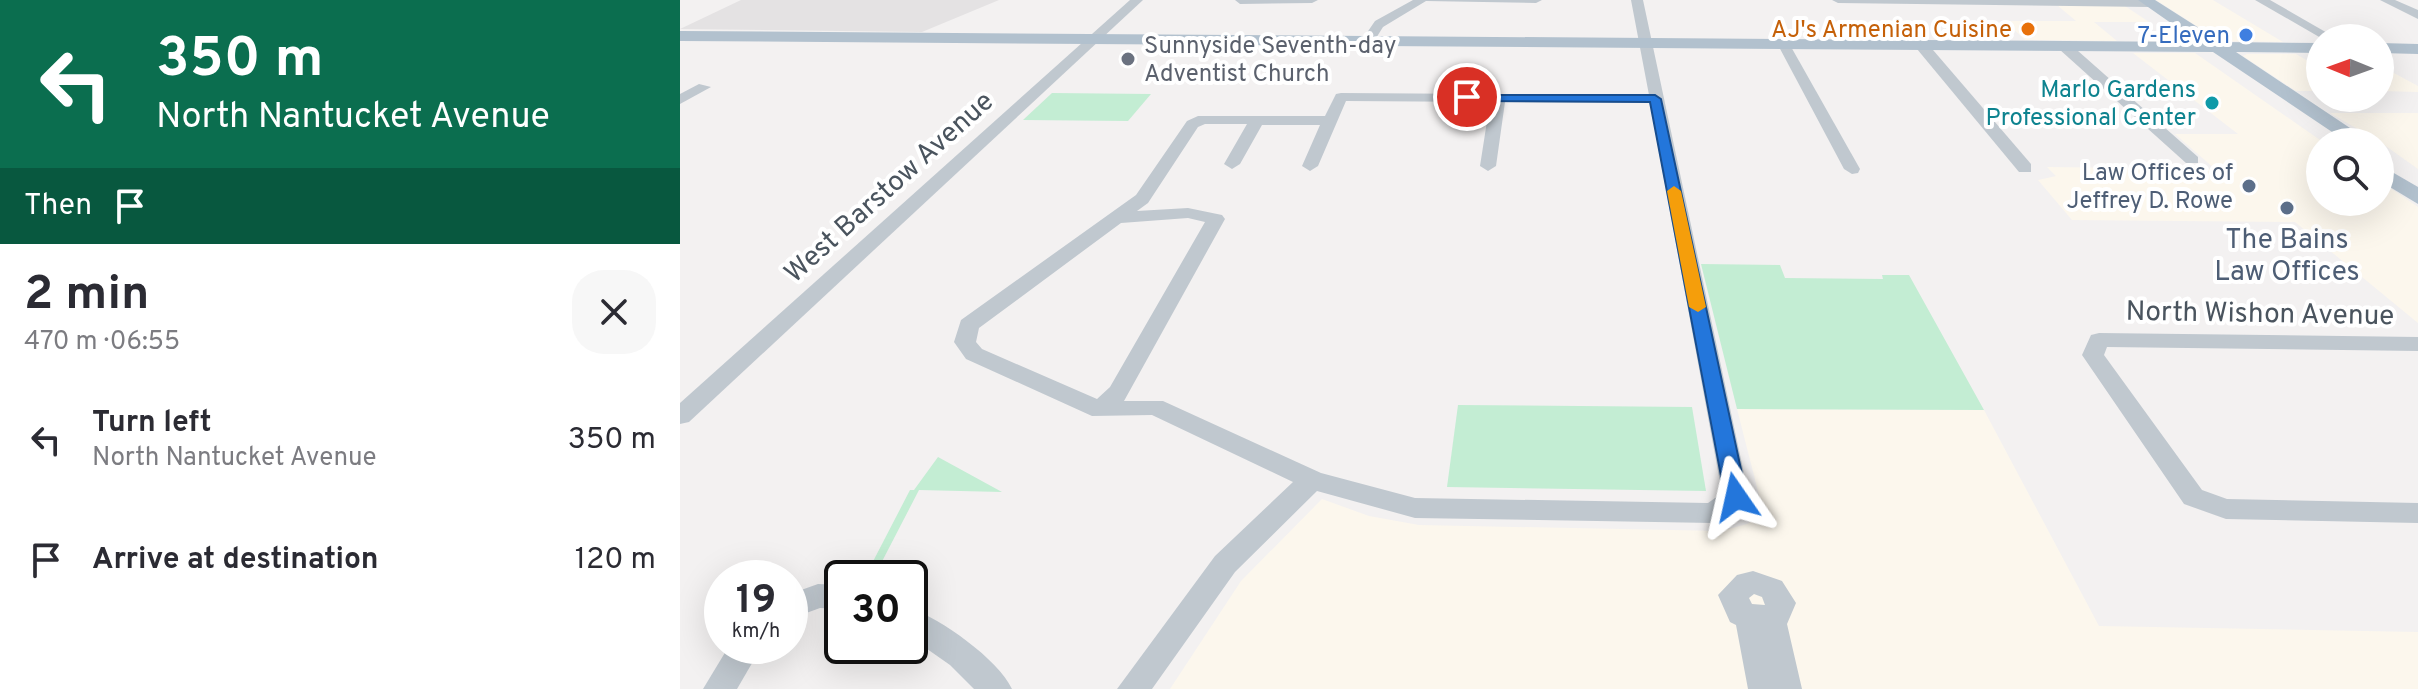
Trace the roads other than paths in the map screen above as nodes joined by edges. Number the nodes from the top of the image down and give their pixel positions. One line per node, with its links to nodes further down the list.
1 (1137, 0): 15 (street, West Barstow Avenue)
2 (1312, 0): 9 (street)
3 (1421, 0): 16 (street)
4 (1431, 0): 10 (street)
5 (1637, 0): 17 (street)
6 (1838, 0): 11 (street)
7 (2261, 0): 13 (street)
8 (2386, 0): 12 (street)
9 (1240, 1)
10 (1536, 1)
11 (2138, 1): 21 (main road); 22 (main road)
12 (2418, 15)
13 (2306, 25)
14 (680, 36): 15 (main road)
15 (1092, 39): 16 (main road); 47 (street, West Barstow Avenue)
16 (1368, 40): 17 (main road)
17 (1644, 43): 18 (main road); 28 (street)
18 (1784, 45): 19 (main road); 40 (street)
19 (1922, 46): 20 (main road); 39 (street)
20 (2064, 46): 21 (main road); 34 (street)
21 (2197, 47): 22 (main road); 32 (main road)
22 (2217, 48): 23 (main road); 33 (main road)
23 (2306, 48)
24 (2394, 48): 25 (main road)
25 (2418, 49)
26 (680, 87): 29 (street)
27 (1498, 97): 28 (street); 31 (street); 38 (street)
28 (1655, 99): 48 (street)
29 (680, 100)
30 (1257, 120): 31 (street); 35 (street); 44 (street)
31 (1330, 121): 37 (street)
32 (2316, 128)
33 (2340, 128)
34 (2192, 160)
35 (1232, 164)
36 (2394, 164): 41 (main road)
37 (1310, 166)
38 (1488, 166)
39 (2025, 168)
40 (1852, 169)
41 (2418, 180)
42 (2394, 181): 43 (main road)
43 (2418, 197)
44 (1117, 218): 46 (street); 46 (street)
45 (2418, 344): 49 (street, North Wishon Avenue)
46 (1100, 410): 48 (street)
47 (680, 416)
48 (1312, 480): 54 (street)
49 (2418, 513)
50 (928, 633): 53 (street)
51 (735, 664): 52 (street)
52 (719, 689)
53 (996, 689)
54 (1133, 689)
55 (1764, 689): 56 (street)
56 (1786, 689)

